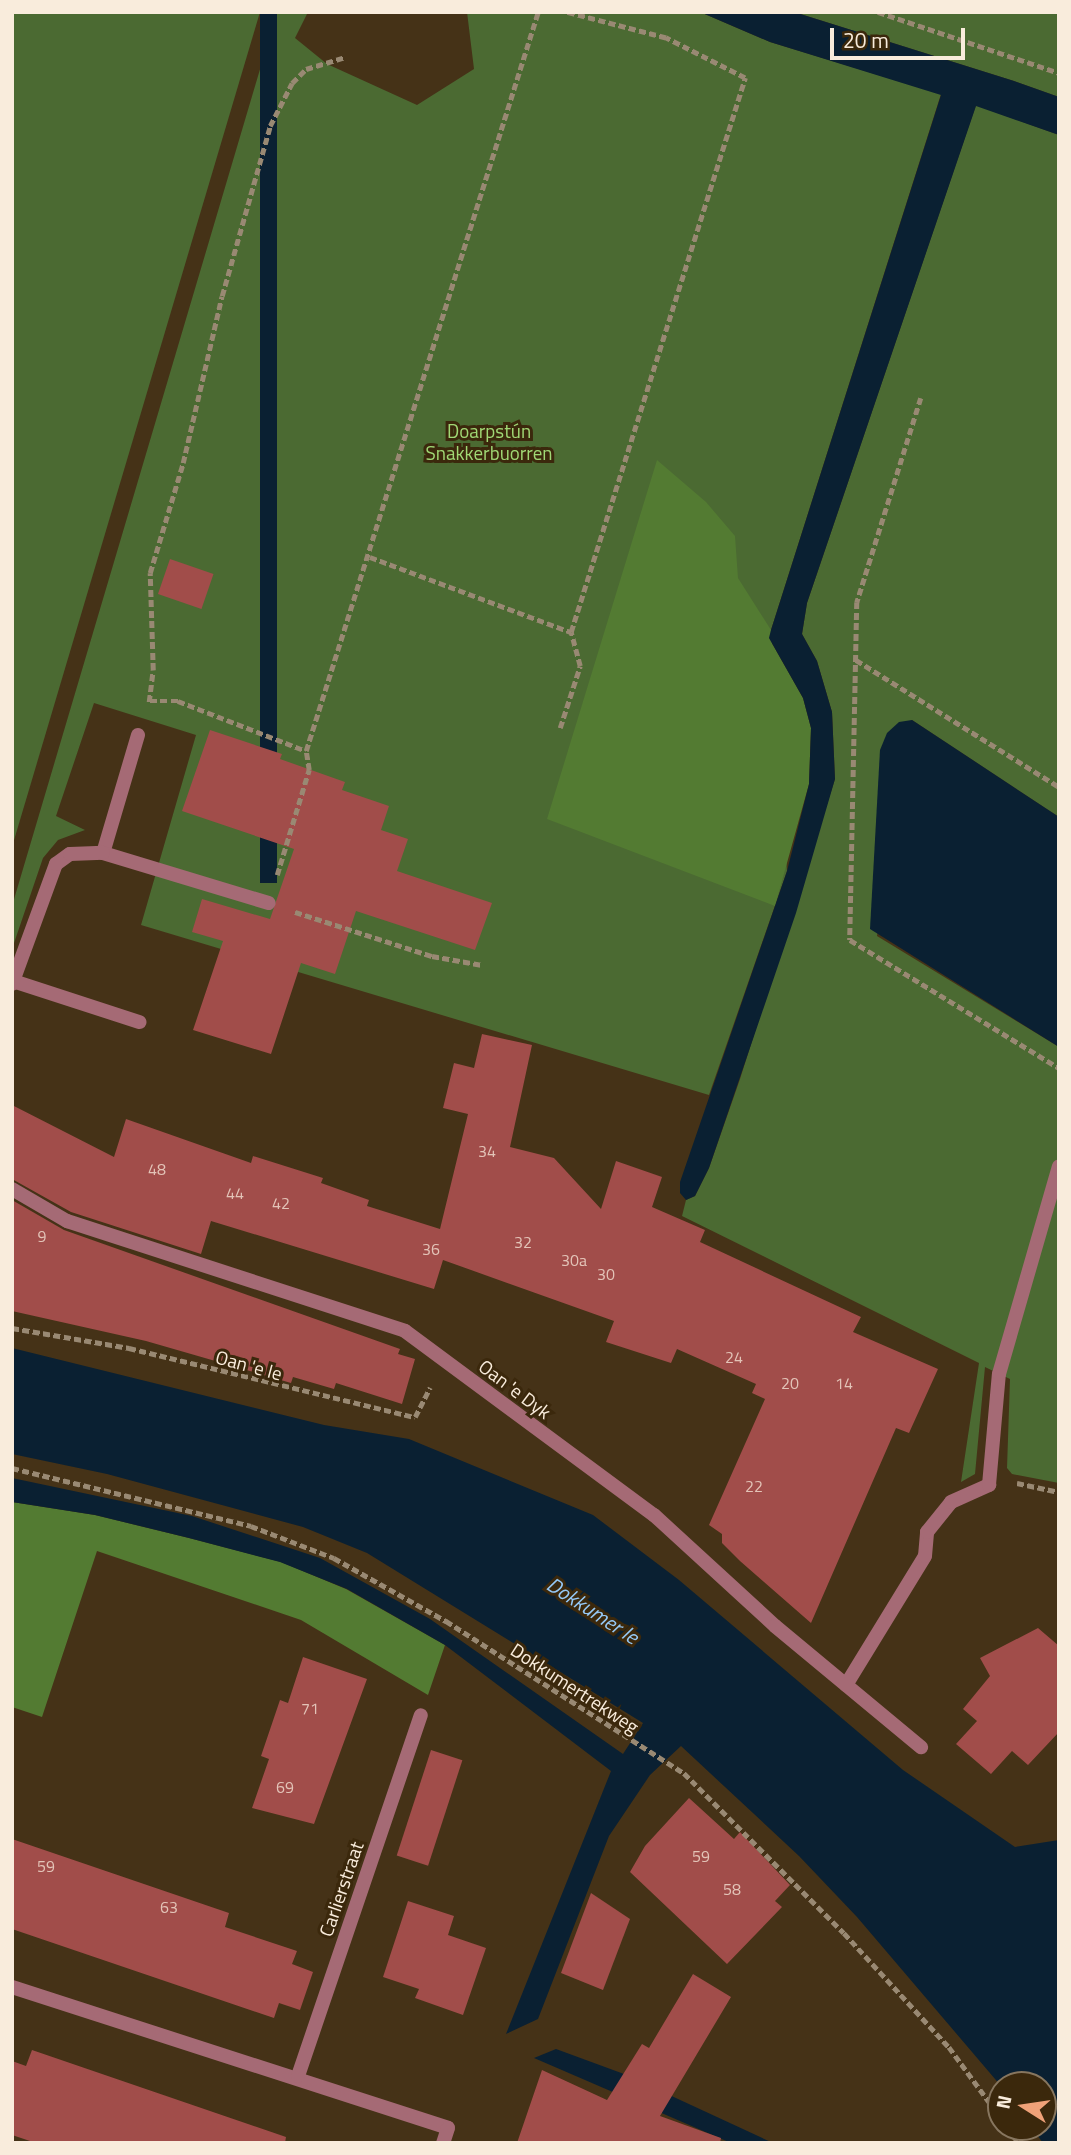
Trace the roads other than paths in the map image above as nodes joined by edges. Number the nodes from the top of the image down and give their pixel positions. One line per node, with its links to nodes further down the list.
1 (138, 735): 2 (street)
2 (103, 853): 3 (street); 4 (street)
3 (269, 903)
4 (13, 982): 5 (street)
5 (139, 1022)
6 (1059, 1166): 8 (street)
7 (12, 1189): 8 (street, Oan 'e Dyk)
8 (846, 1685): 10 (street, Oan 'e Dyk)
9 (421, 1716): 12 (street, Carlierstraat)
10 (921, 1747)
11 (12, 1987): 12 (street)
12 (298, 2076): 13 (street)
13 (443, 2143)

